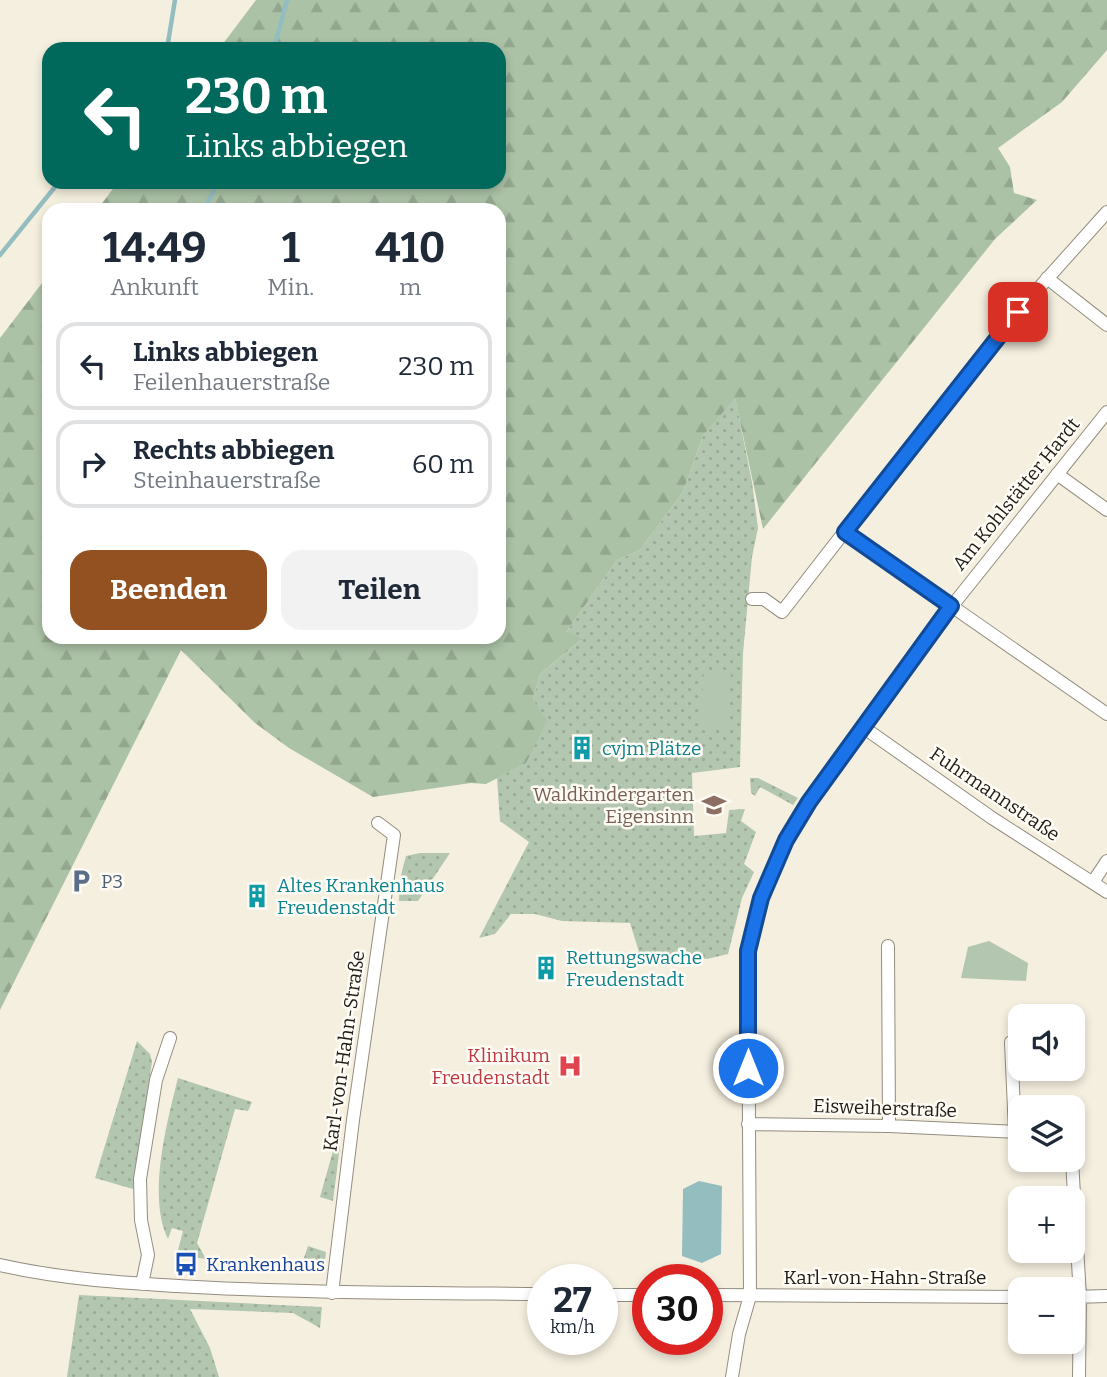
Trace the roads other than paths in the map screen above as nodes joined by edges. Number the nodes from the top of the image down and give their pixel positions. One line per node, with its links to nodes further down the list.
1 (1107, 212): 2 (street)
2 (1047, 278): 3 (street); 7 (street)
3 (1107, 325)
4 (1107, 412): 5 (street, Am Kohlstätter Hardt)
5 (1057, 474): 6 (street); 9 (street, Am Kohlstätter Hardt)
6 (1107, 510)
7 (845, 532): 8 (street); 9 (street)
8 (752, 599)
9 (951, 606): 10 (street); 11 (street, Am Kohlstätter Hardt)
10 (1107, 714)
11 (863, 727): 14 (street, Fuhrmannstraße); 18 (street, Am Kohlstätter Hardt)
12 (378, 823): 25 (street, Karl-von-Hahn-Straße)
13 (1107, 861): 14 (street)
14 (1093, 882): 15 (street, Fuhrmannstraße)
15 (1107, 892)
16 (888, 946): 19 (street)
17 (170, 1038): 24 (street)
18 (748, 1124): 19 (street, Eisweiherstraße); 28 (street, Am Kohlstätter Hardt)
19 (889, 1126): 20 (street, Eisweiherstraße)
20 (1008, 1132)
21 (1072, 1172): 23 (street)
22 (0, 1265): 24 (street)
23 (1076, 1277)
24 (142, 1284): 25 (street)
25 (332, 1293): 26 (street)
26 (527, 1294)
27 (723, 1295): 28 (street, Karl-von-Hahn-Straße)
28 (750, 1296): 30 (street, Karl-von-Hahn-Straße); 33 (street)
29 (1107, 1296): 31 (street)
30 (1008, 1297)
31 (1085, 1297)
32 (1078, 1354): 34 (street)
33 (732, 1377)
34 (1079, 1377)

